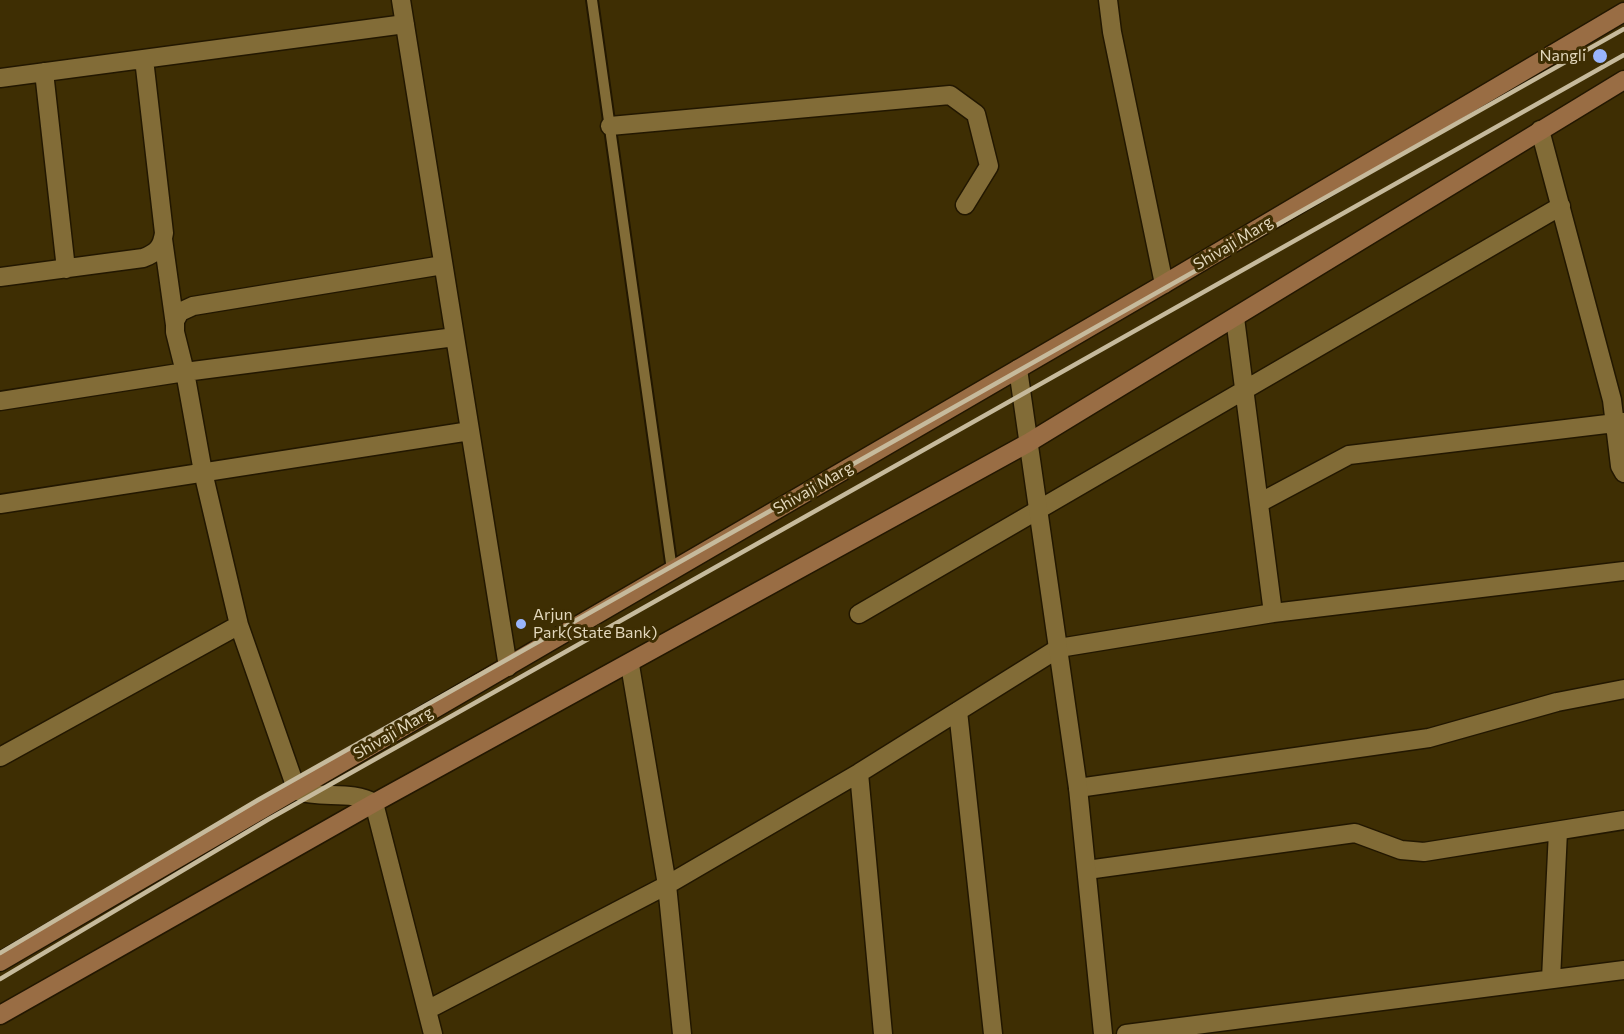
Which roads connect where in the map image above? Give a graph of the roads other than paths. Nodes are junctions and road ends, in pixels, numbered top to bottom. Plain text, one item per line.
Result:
1 (401, 0) edge
2 (592, 0) edge
3 (1108, 0) edge
4 (1624, 12) edge
5 (405, 24) junction
6 (144, 58) junction
7 (44, 72) junction
8 (0, 78) edge
9 (1624, 80) edge
10 (610, 126) junction
11 (1540, 130) junction
12 (965, 205) dead end
13 (1561, 206) junction
14 (163, 239) junction
15 (443, 265) junction
16 (66, 268) junction
17 (0, 277) edge
18 (1164, 284) junction
19 (1235, 318) junction
20 (175, 326) junction
21 (455, 337) junction
22 (1018, 369) junction
23 (185, 372) junction
24 (1245, 389) junction
25 (0, 401) edge
26 (1620, 422) edge
27 (470, 430) junction
28 (1028, 443) junction
29 (203, 472) junction
30 (1624, 473) edge
31 (1259, 503) junction
32 (0, 504) edge
33 (1036, 510) junction
34 (672, 570) junction
35 (1624, 571) edge
36 (1273, 613) junction
37 (859, 614) dead end
38 (239, 625) junction
39 (1059, 648) junction
40 (630, 665) junction
41 (508, 667) junction
42 (1624, 689) edge
43 (958, 711) junction
44 (0, 757) edge
45 (860, 773) junction
46 (1078, 788) junction
47 (297, 790) junction
48 (374, 803) junction
49 (1624, 820) edge
50 (1558, 831) junction
51 (1087, 870) junction
52 (667, 885) junction
53 (0, 962) edge
54 (1624, 970) edge
55 (1551, 979) junction
56 (429, 1009) junction
57 (0, 1016) edge
58 (433, 1034) edge
59 (682, 1034) edge
60 (883, 1034) edge
61 (993, 1034) edge
62 (1103, 1034) edge
63 (1126, 1034) edge

1 - 5 street
2 - 10 lane
3 - 18 street
4 - 18 main road, Shivaji Marg
5 - 6 street
5 - 15 street
6 - 7 street
6 - 14 street
7 - 8 street
7 - 16 street
9 - 11 main road
10 - 12 street
10 - 34 lane
11 - 13 street
11 - 19 main road
13 - 24 street
13 - 26 street
14 - 16 street
14 - 20 street
15 - 20 street
15 - 21 street
16 - 17 street
18 - 22 main road, Shivaji Marg
19 - 24 street
19 - 28 main road
20 - 23 street
21 - 23 street
21 - 27 street
22 - 28 street
22 - 34 main road, Shivaji Marg
23 - 25 street
23 - 29 street
24 - 31 street
24 - 33 street
26 - 30 street
26 - 31 street
27 - 29 street
27 - 41 street
28 - 33 street
28 - 40 main road
29 - 32 street
29 - 38 street
31 - 36 street
33 - 37 street
33 - 39 street
34 - 41 main road, Shivaji Marg
35 - 36 street
36 - 39 street
38 - 44 street
38 - 47 street
39 - 43 street
39 - 46 street
40 - 48 main road
40 - 52 street
41 - 47 main road, Shivaji Marg
42 - 46 street
43 - 45 street
43 - 61 street
45 - 52 street
45 - 60 street
46 - 51 street
47 - 48 street
47 - 53 main road, Shivaji Marg
48 - 56 street
48 - 57 main road
49 - 50 street
50 - 51 street
50 - 55 street
51 - 62 street
52 - 56 street
52 - 59 street
54 - 55 street
55 - 63 street
56 - 58 street

